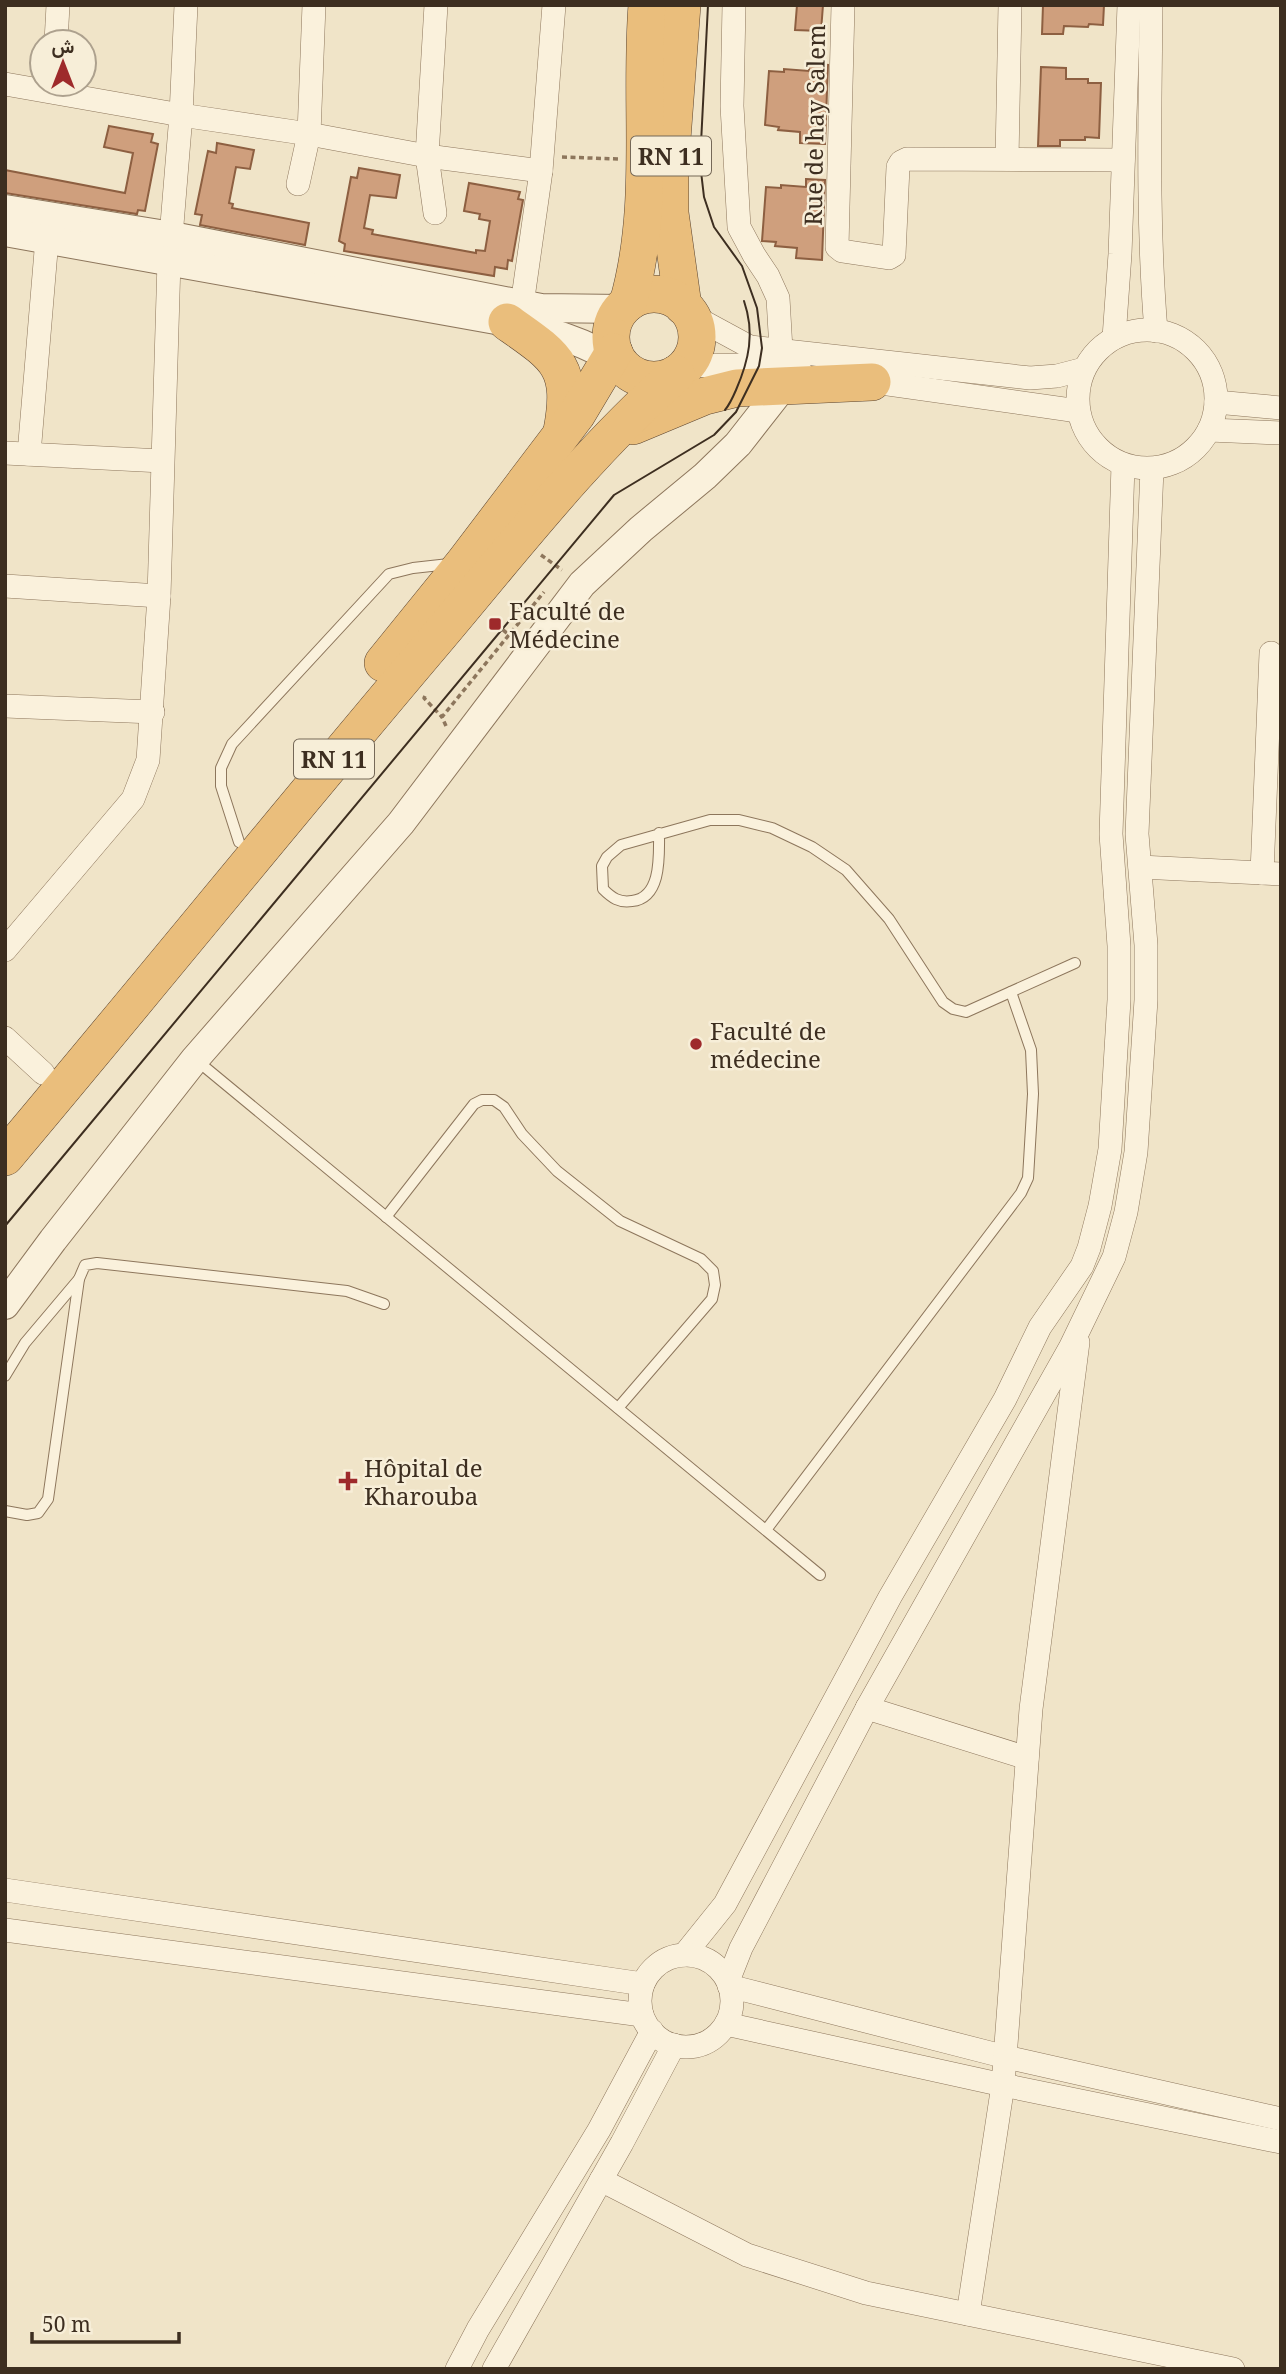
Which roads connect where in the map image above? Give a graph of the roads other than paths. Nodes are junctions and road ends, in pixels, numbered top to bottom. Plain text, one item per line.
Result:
1 (58, 5) edge
2 (186, 5) edge
3 (314, 5) edge
4 (436, 5) edge
5 (554, 5) edge
6 (647, 5) edge
7 (682, 5) edge
8 (734, 5) edge
9 (843, 5) edge
10 (1010, 5) edge
11 (1129, 5) edge
12 (1151, 5) edge
13 (57, 28) edge
14 (5, 84) edge
15 (28, 86) edge
16 (98, 97) edge
17 (181, 115) junction
18 (309, 134) junction
19 (427, 156) junction
20 (1007, 159) junction
21 (1123, 160) junction
22 (541, 171) junction
23 (298, 184) dead end
24 (5, 209) edge
25 (435, 214) dead end
26 (5, 232) edge
27 (47, 239) junction
28 (170, 249) junction
29 (625, 306) junction
30 (687, 310) junction
31 (515, 313) junction
32 (1156, 331) junction
33 (1114, 338) junction
34 (616, 359) junction
35 (783, 367) junction
36 (1084, 369) junction
37 (681, 370) junction
38 (872, 382) junction
39 (1216, 402) junction
40 (1281, 408) edge
41 (1078, 411) junction
42 (1209, 430) junction
43 (1281, 433) edge
44 (562, 434) junction
45 (610, 437) junction
46 (5, 453) edge
47 (29, 454) junction
48 (162, 461) junction
49 (1123, 464) junction
50 (1152, 469) junction
51 (464, 563) junction
52 (5, 586) edge
53 (159, 596) junction
54 (1271, 653) dead end
55 (5, 706) edge
56 (153, 712) junction
57 (659, 833) junction
58 (239, 842) junction
59 (1140, 867) junction
60 (1272, 873) edge
61 (5, 950) edge
62 (1076, 963) dead end
63 (1011, 992) junction
64 (5, 1038) edge
65 (195, 1059) junction
66 (43, 1073) junction
67 (5, 1117) edge
68 (5, 1157) edge
69 (386, 1217) junction
70 (79, 1279) junction
71 (1068, 1286) junction
72 (1094, 1302) junction
73 (384, 1304) dead end
74 (5, 1305) edge
75 (1080, 1329) junction
76 (5, 1376) edge
77 (618, 1408) junction
78 (5, 1511) edge
79 (766, 1530) junction
80 (820, 1575) dead end
81 (867, 1708) junction
82 (1027, 1758) junction
83 (5, 1890) edge
84 (209, 1922) junction
85 (5, 1930) edge
86 (684, 1955) junction
87 (203, 1958) junction
88 (729, 1983) junction
89 (643, 1984) junction
90 (647, 2023) junction
91 (726, 2024) junction
92 (674, 2045) junction
93 (1006, 2057) junction
94 (1003, 2085) junction
95 (1281, 2119) edge
96 (599, 2130) junction
97 (1281, 2142) edge
98 (622, 2143) junction
99 (601, 2180) junction
100 (968, 2314) junction
101 (457, 2369) edge
102 (494, 2369) edge
103 (1233, 2369) edge

1 - 13 street
2 - 17 street
3 - 18 street
4 - 19 street
5 - 22 street
6 - 29 highway, RN 11
7 - 30 highway, RN 11
8 - 35 street
9 - 20 street, Rue de hay Salem
10 - 20 street
11 - 21 street
12 - 32 street
14 - 15 street
16 - 17 street
17 - 18 street
17 - 28 street
18 - 19 street
18 - 23 street
19 - 22 street
19 - 25 street
20 - 21 street, Rue de hay Salem
21 - 33 street
22 - 31 street
24 - 28 street
26 - 27 street
27 - 28 street
27 - 47 street
28 - 31 street
28 - 48 street
29 - 30 highway
29 - 31 street
29 - 34 highway
30 - 35 street
30 - 37 highway
31 - 34 street
31 - 44 highway
32 - 33 street
32 - 39 street
33 - 36 street
34 - 37 highway
34 - 44 highway, RN 11
35 - 36 street
35 - 38 highway
35 - 45 highway
35 - 65 street
36 - 41 street
37 - 38 street
37 - 45 highway, RN 11
38 - 41 street
39 - 40 street
39 - 42 street
41 - 49 street
42 - 43 street
42 - 50 street
44 - 51 highway, RN 11
45 - 68 highway, RN 11
46 - 47 street
47 - 48 street
48 - 53 street
49 - 50 street
49 - 71 street
50 - 59 street
51 - 58 highway, RN 11
51 - 58 lane
52 - 53 street
53 - 56 street
54 - 60 street
55 - 56 street
56 - 61 street
57 - 57 lane
57 - 63 lane
58 - 66 highway, RN 11
59 - 60 street
59 - 72 street
62 - 63 lane
63 - 79 lane
64 - 66 street
65 - 69 lane
65 - 74 street
66 - 67 highway, RN 11
69 - 77 lane
69 - 77 lane
70 - 73 lane
70 - 76 lane
70 - 78 lane
71 - 72 street
71 - 86 street
72 - 75 street
75 - 81 street
75 - 82 street
77 - 79 lane
79 - 80 lane
81 - 82 street
81 - 88 street
82 - 93 street
83 - 84 street
84 - 87 street
84 - 89 street
85 - 87 street
86 - 88 street
86 - 89 street
87 - 90 street
88 - 91 street
88 - 93 street
89 - 90 street
90 - 92 street
90 - 96 street
91 - 92 street
91 - 94 street
92 - 98 street
93 - 94 street
93 - 95 street
94 - 97 street
94 - 100 street
96 - 98 street
96 - 101 street
98 - 99 street
99 - 100 street
99 - 102 street
100 - 103 street

